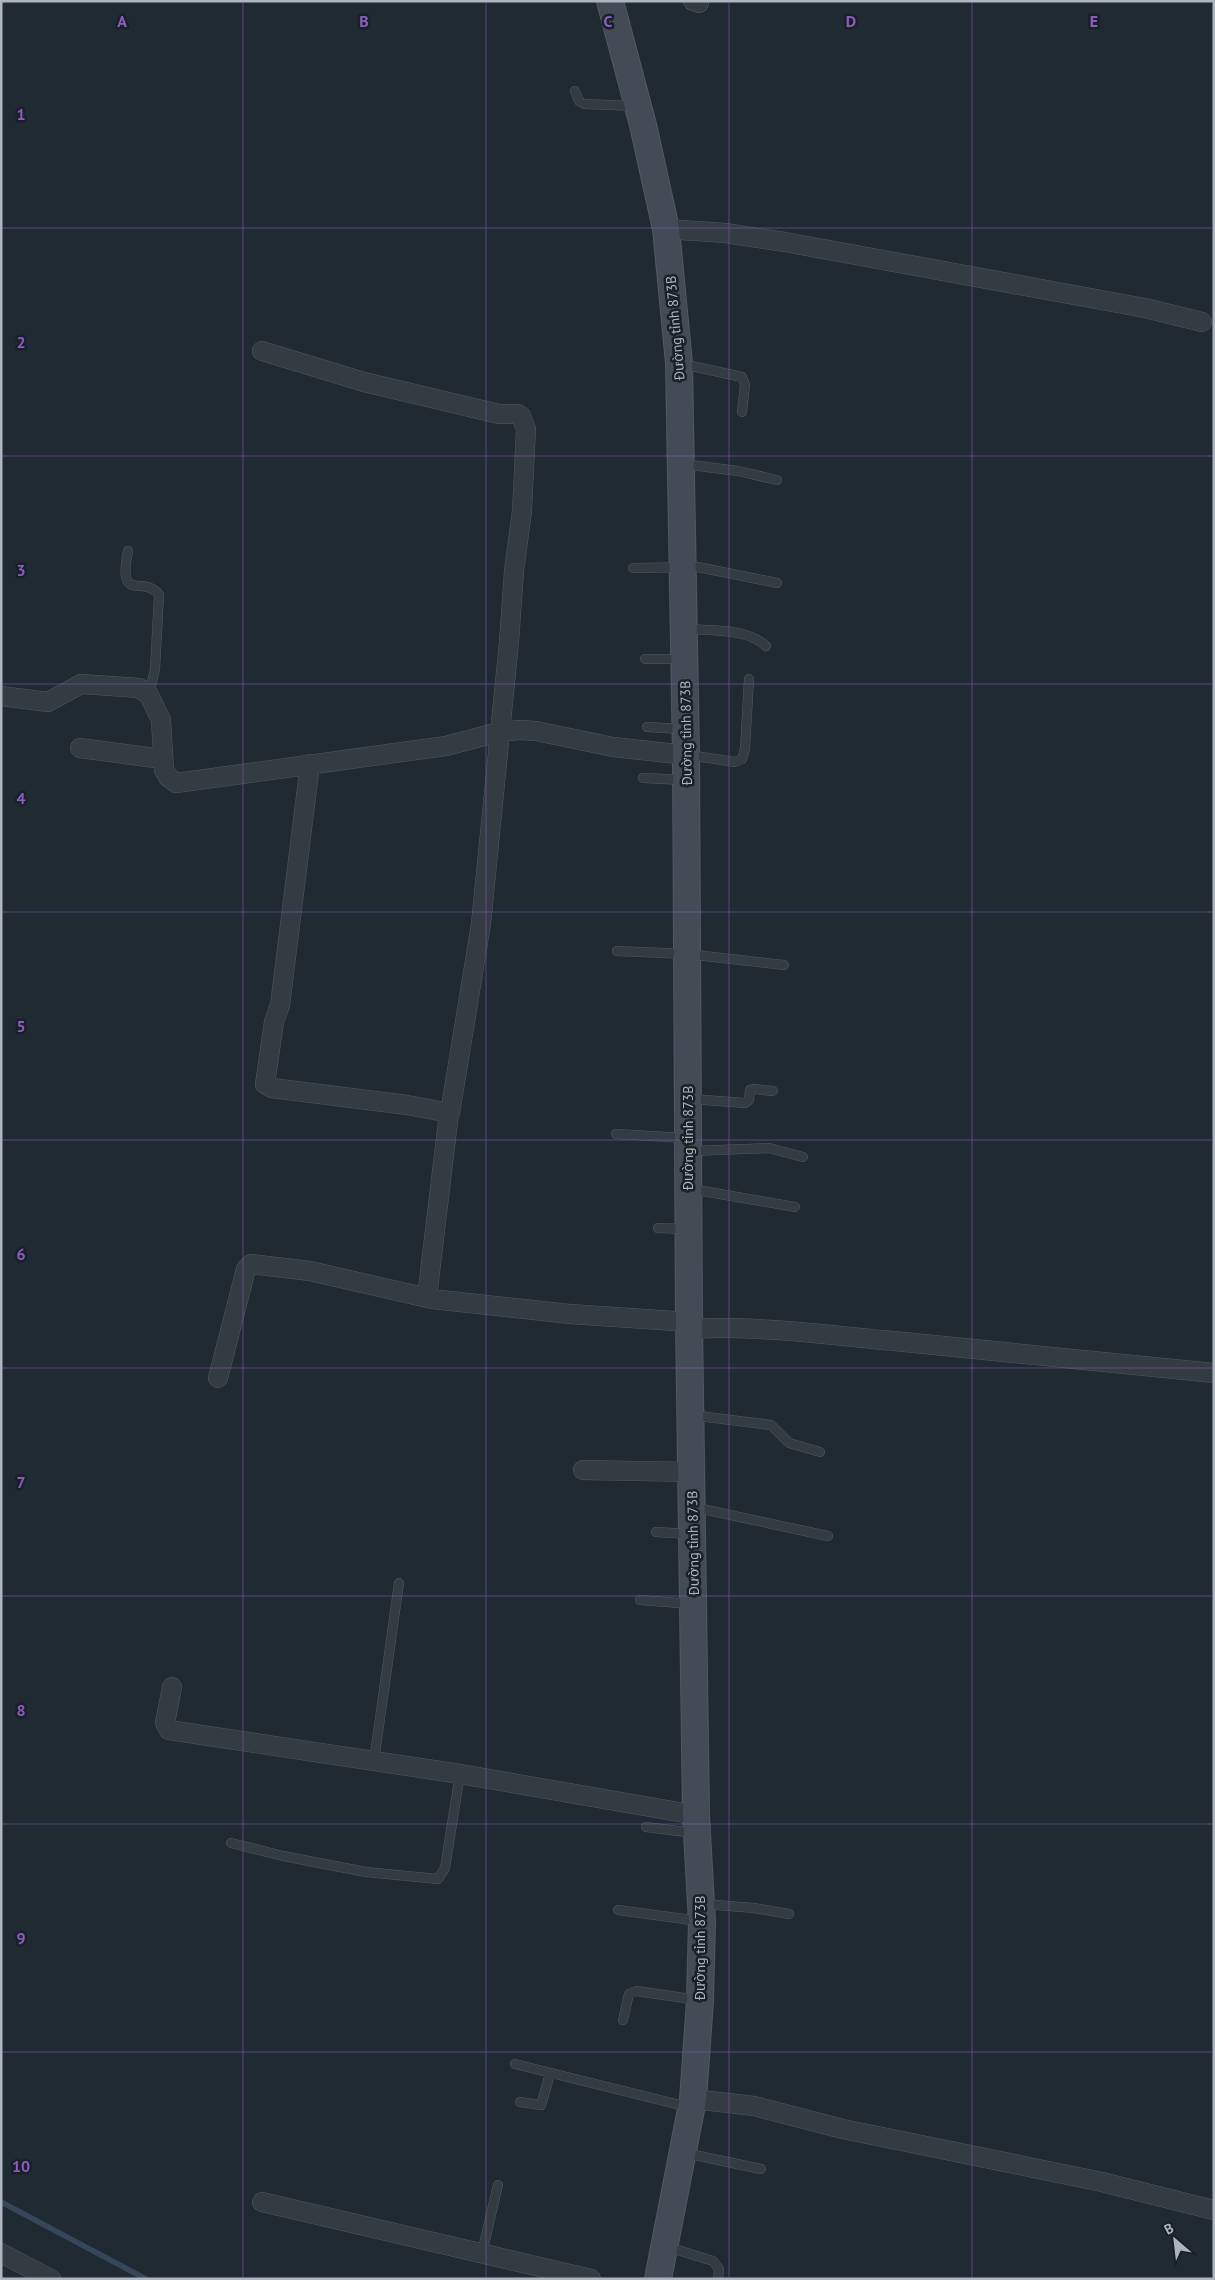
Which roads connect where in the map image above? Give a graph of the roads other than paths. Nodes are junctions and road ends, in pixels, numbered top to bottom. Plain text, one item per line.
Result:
1 (610, 1) edge
2 (575, 91) dead end
3 (638, 106) junction
4 (666, 229) junction
5 (1202, 322) dead end
6 (262, 351) dead end
7 (680, 363) junction
8 (742, 412) dead end
9 (681, 464) junction
10 (778, 480) dead end
11 (128, 551) dead end
12 (683, 566) junction
13 (633, 568) dead end
14 (777, 583) dead end
15 (684, 629) junction
16 (766, 646) dead end
17 (645, 658) dead end
18 (685, 659) junction
19 (749, 679) dead end
20 (149, 694) junction
21 (1, 696) edge
22 (646, 728) dead end
23 (686, 729) junction
24 (499, 732) junction
25 (80, 748) dead end
26 (162, 759) junction
27 (310, 764) junction
28 (686, 768) junction
29 (643, 778) dead end
30 (617, 951) dead end
31 (687, 954) junction
32 (784, 965) dead end
33 (773, 1091) dead end
34 (688, 1099) junction
35 (449, 1113) junction
36 (616, 1134) dead end
37 (688, 1145) junction
38 (803, 1157) dead end
39 (688, 1189) junction
40 (795, 1207) dead end
41 (658, 1228) dead end
42 (688, 1229) junction
43 (427, 1297) junction
44 (690, 1325) junction
45 (1214, 1373) edge
46 (218, 1378) dead end
47 (691, 1415) junction
48 (820, 1452) dead end
49 (583, 1470) dead end
50 (692, 1472) junction
51 (693, 1507) junction
52 (656, 1532) dead end
53 (693, 1534) junction
54 (828, 1536) dead end
55 (399, 1583) dead end
56 (640, 1600) dead end
57 (694, 1604) junction
58 (172, 1688) dead end
59 (374, 1761) junction
60 (460, 1774) junction
61 (696, 1824) junction
62 (646, 1827) dead end
63 (230, 1843) dead end
64 (618, 1910) dead end
65 (701, 1912) junction
66 (789, 1914) dead end
67 (700, 2001) junction
68 (623, 2020) dead end
69 (515, 2064) dead end
70 (550, 2074) junction
71 (520, 2102) dead end
72 (692, 2103) junction
73 (683, 2152) junction
74 (760, 2168) dead end
75 (498, 2185) dead end
76 (262, 2202) dead end
77 (1214, 2210) edge
78 (665, 2246) junction
79 (1, 2253) edge
80 (482, 2253) junction
81 (52, 2279) edge
82 (591, 2279) edge
83 (658, 2279) edge
84 (718, 2279) edge

1 - 3 main road, Đường tỉnh 873B
2 - 3 lane
3 - 4 main road, Đường tỉnh 873B
4 - 5 street
4 - 7 main road, Đường tỉnh 873B
6 - 24 street
7 - 8 lane
7 - 9 main road, Đường tỉnh 873B
9 - 10 lane
9 - 12 main road, Đường tỉnh 873B
11 - 20 lane
12 - 13 lane
12 - 14 lane
12 - 15 main road, Đường tỉnh 873B
15 - 16 lane
15 - 18 main road, Đường tỉnh 873B
17 - 18 lane
18 - 23 main road, Đường tỉnh 873B
19 - 28 lane
20 - 21 street
20 - 26 street
22 - 23 lane
23 - 28 main road, Đường tỉnh 873B
24 - 27 street
24 - 28 street
24 - 35 street
25 - 26 street
26 - 27 street
27 - 35 street
28 - 29 lane
28 - 31 main road, Đường tỉnh 873B
30 - 31 lane
31 - 32 lane
31 - 34 main road, Đường tỉnh 873B
33 - 34 lane
34 - 37 main road, Đường tỉnh 873B
35 - 43 street
36 - 37 lane
37 - 38 lane
37 - 39 main road, Đường tỉnh 873B
39 - 40 lane
39 - 42 main road, Đường tỉnh 873B
41 - 42 lane
42 - 44 main road, Đường tỉnh 873B
43 - 44 street
43 - 46 street
44 - 45 street
44 - 47 main road, Đường tỉnh 873B
47 - 48 lane
47 - 50 main road, Đường tỉnh 873B
49 - 50 street
50 - 51 main road, Đường tỉnh 873B
51 - 53 main road, Đường tỉnh 873B
51 - 54 lane
52 - 53 lane
53 - 57 main road, Đường tỉnh 873B
55 - 59 lane
56 - 57 lane
57 - 61 main road, Đường tỉnh 873B
58 - 59 street
59 - 60 street
60 - 61 street
60 - 63 lane
61 - 62 lane
61 - 65 main road, Đường tỉnh 873B
64 - 65 lane
65 - 66 lane
65 - 67 main road, Đường tỉnh 873B
67 - 68 lane
67 - 72 main road, Đường tỉnh 873B
69 - 70 lane
70 - 71 lane
70 - 72 lane
72 - 73 main road, Đường tỉnh 873B
72 - 77 street
73 - 74 lane
73 - 78 main road, Đường tỉnh 873B
75 - 80 lane
76 - 80 street
78 - 83 main road, Đường tỉnh 873B
78 - 84 lane
79 - 81 street
80 - 82 street

